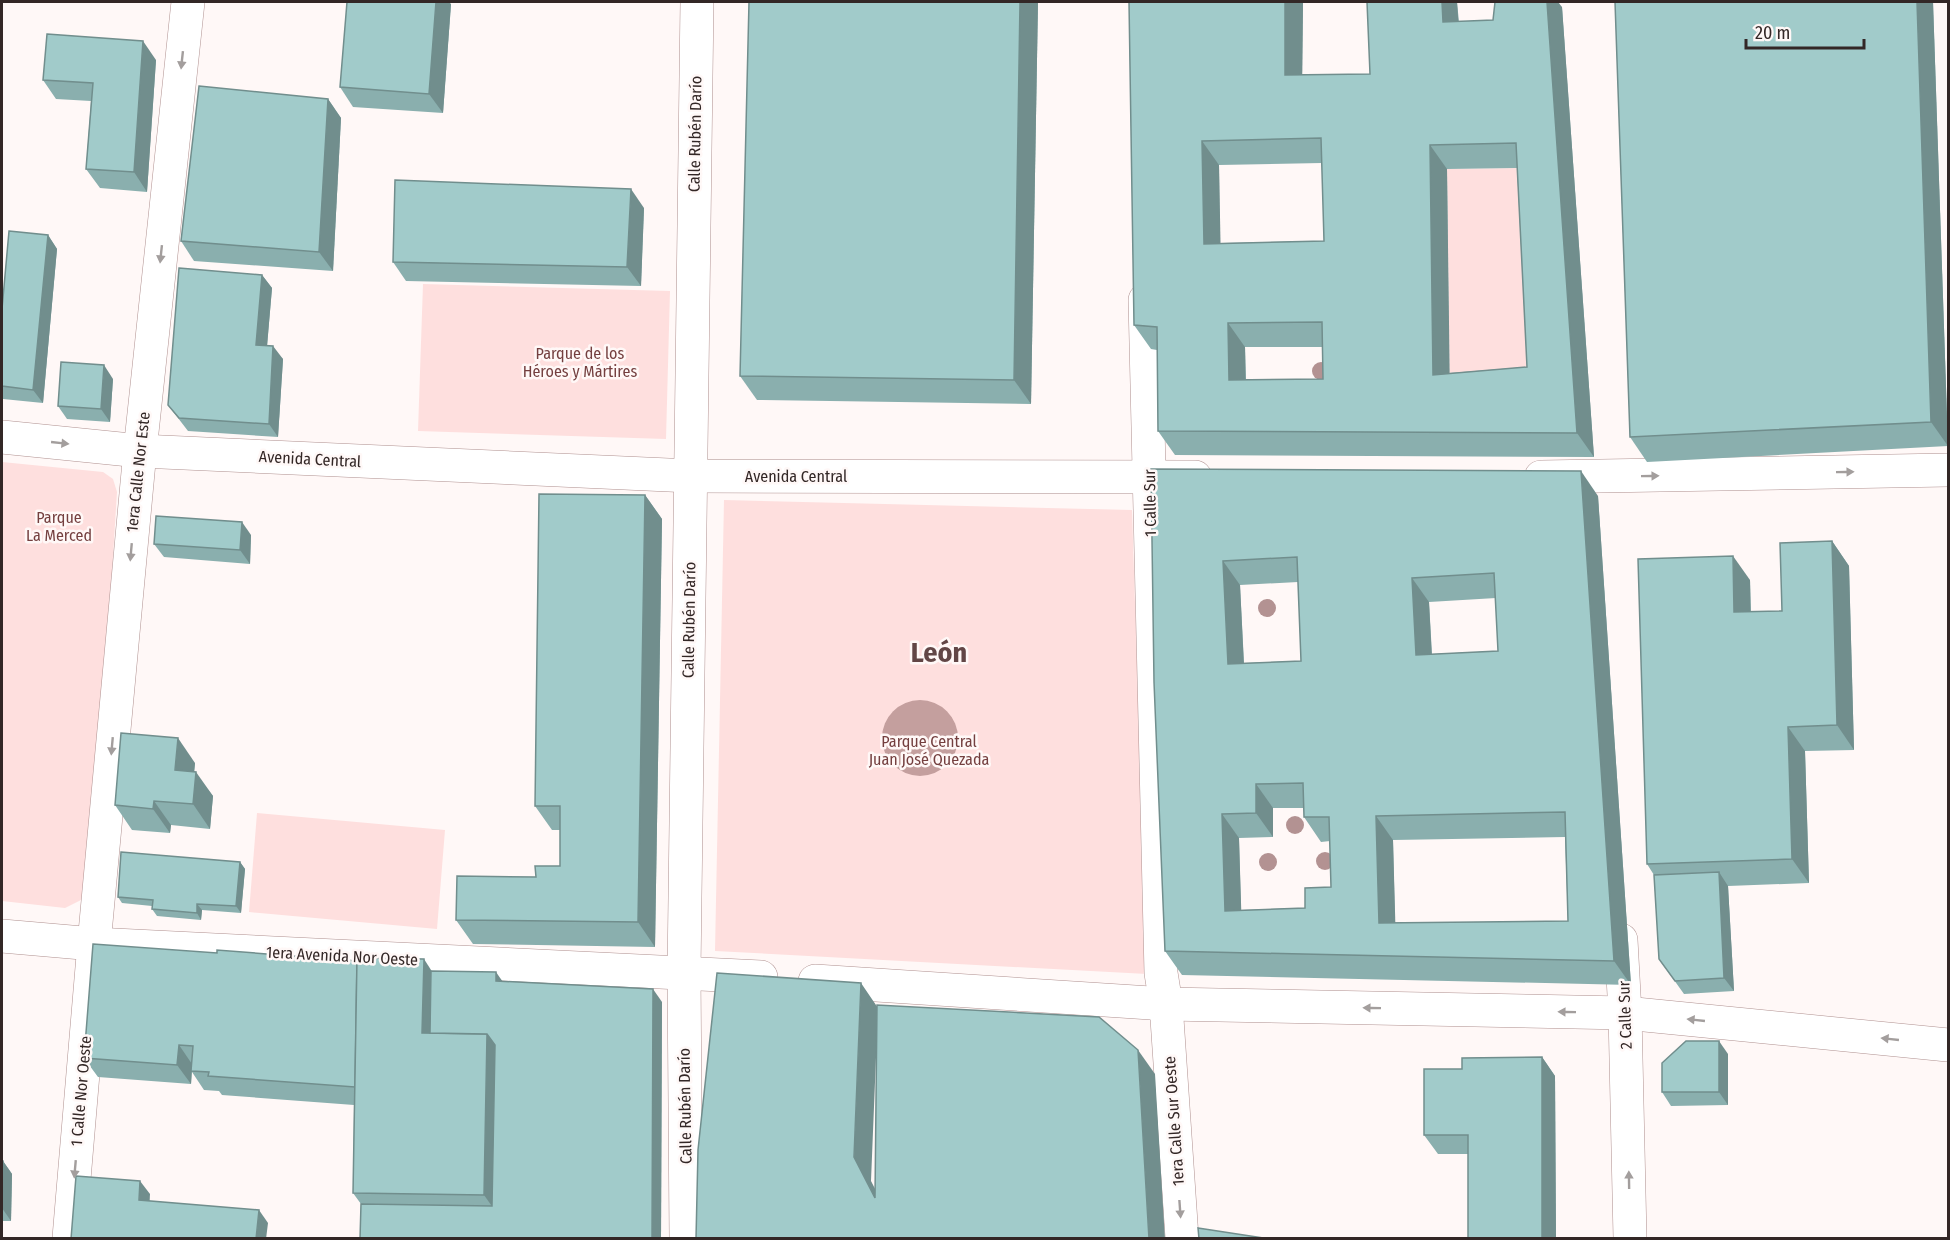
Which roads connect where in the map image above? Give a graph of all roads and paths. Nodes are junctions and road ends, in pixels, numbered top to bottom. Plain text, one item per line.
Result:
1 (188, 2) edge
2 (697, 2) edge
3 (1145, 275) edge
4 (2, 436) edge
5 (1589, 441) dead end
6 (140, 451) junction
7 (1948, 470) edge
8 (691, 476) junction
9 (1150, 477) junction
10 (1222, 477) edge
11 (1508, 477) edge
12 (1593, 489) junction
13 (1619, 906) dead end
14 (2, 936) edge
15 (94, 944) junction
16 (684, 972) junction
17 (1166, 1004) junction
18 (1626, 1014) junction
19 (1948, 1045) edge
20 (69, 1239) edge
21 (686, 1239) edge
22 (1182, 1239) edge
23 (1630, 1239) edge

1 -> 6 street, 1era Calle Nor Este
2 - 8 street, Calle Rubén Darío
3 - 9 street, 1 Calle Sur
4 -> 6 street, Avenida Central
5 - 12 street
6 - 8 street, Avenida Central
6 -> 15 street, 1era Calle Nor Este
12 -> 7 street
8 - 9 street, Avenida Central
8 - 16 street, Calle Rubén Darío
9 - 10 street, Avenida Central
9 - 17 street, 1 Calle Sur
11 - 12 street
13 - 18 street, 2 Calle Sur
14 - 15 street, 1era Avenida Nor Oeste
15 - 16 street, 1era Avenida Nor Oeste
15 -> 20 street, 1 Calle Nor Oeste
16 - 17 street, 1era Avenida Nor Oeste
16 - 21 street, Calle Rubén Darío
18 -> 17 street, 1era Avenida Nor Oeste
17 -> 22 street, 1era Calle Sur Oeste
19 -> 18 street, 1era Avenida Nor Oeste
23 -> 18 street, 2 Calle Sur

